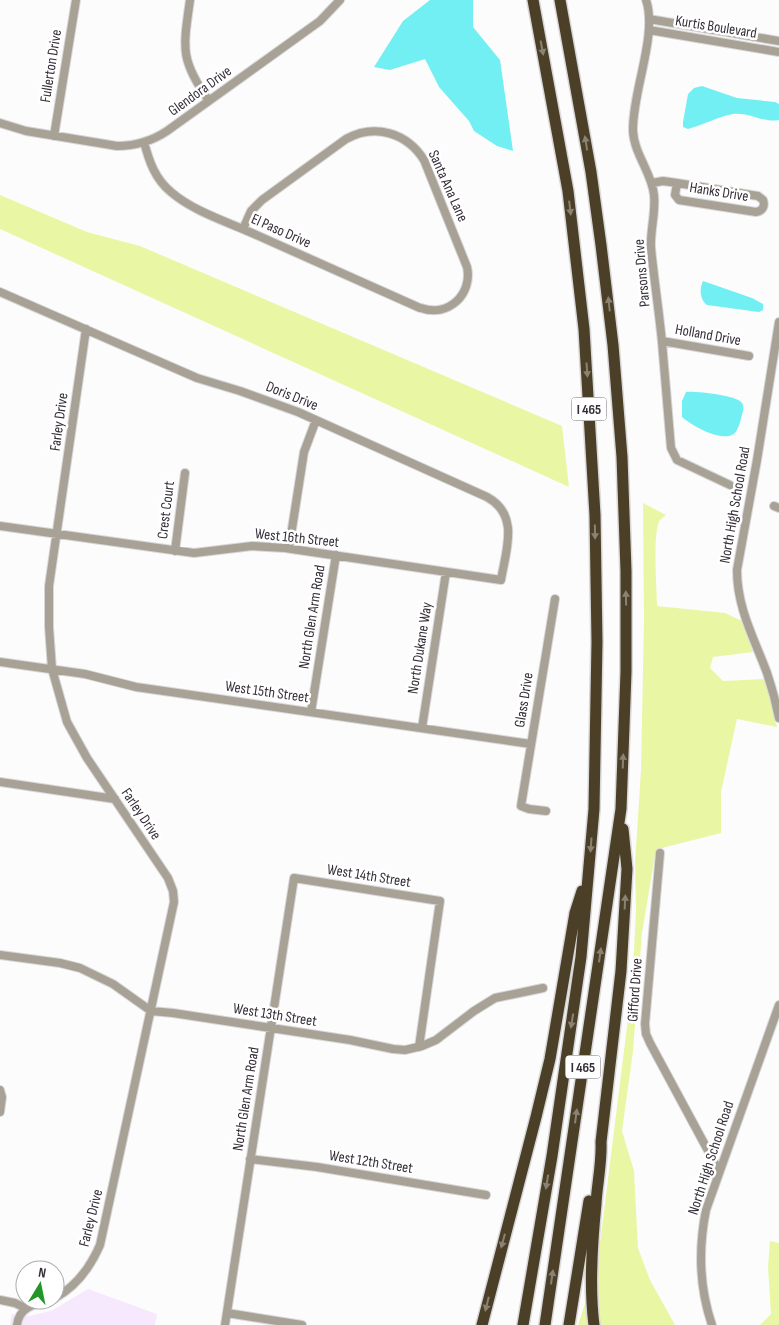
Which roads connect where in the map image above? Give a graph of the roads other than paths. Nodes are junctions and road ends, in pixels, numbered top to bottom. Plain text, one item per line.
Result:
1 (76, 0) edge
2 (190, 0) edge
3 (340, 0) edge
4 (533, 0) edge
5 (560, 0) edge
6 (646, 0) edge
7 (649, 19) junction
8 (703, 28) junction
9 (649, 30) junction
10 (760, 37) junction
11 (701, 39) junction
12 (779, 40) edge
13 (758, 48) junction
14 (779, 52) edge
15 (209, 101) junction
16 (0, 123) edge
17 (54, 136) junction
18 (144, 142) junction
19 (652, 183) junction
20 (677, 183) junction
21 (242, 229) junction
22 (0, 292) edge
23 (436, 311) joint
24 (779, 322) edge
25 (86, 329) junction
26 (662, 341) junction
27 (749, 356) dead end
28 (316, 420) junction
29 (185, 473) dead end
30 (730, 485) dead end
31 (0, 526) edge
32 (56, 534) junction
33 (289, 548) junction
34 (175, 551) junction
35 (336, 555) junction
36 (446, 572) junction
37 (501, 580) joint
38 (555, 599) dead end
39 (0, 662) edge
40 (52, 669) junction
41 (312, 712) junction
42 (779, 718) edge
43 (422, 728) junction
44 (531, 744) junction
45 (0, 782) edge
46 (115, 799) junction
47 (621, 810) junction
48 (546, 811) dead end
49 (660, 854) dead end
50 (589, 868) junction
51 (294, 878) joint
52 (0, 955) edge
53 (543, 988) dead end
54 (779, 1005) edge
55 (151, 1011) junction
56 (271, 1028) junction
57 (419, 1047) junction
58 (0, 1090) edge
59 (0, 1112) edge
60 (601, 1142) junction
61 (250, 1159) junction
62 (719, 1172) junction
63 (486, 1195) dead end
64 (65, 1291) edge
65 (0, 1300) edge
66 (15, 1303) edge
67 (24, 1310) edge
68 (227, 1314) junction
69 (17, 1325) edge
70 (225, 1325) edge
71 (302, 1325) edge
72 (482, 1325) edge
73 (524, 1325) edge
74 (545, 1325) edge
75 (569, 1325) edge
76 (594, 1325) edge
77 (712, 1325) edge

1 - 17 street, Fullerton Drive
2 - 15 street
3 - 15 street, Glendora Drive
4 -> 50 highway, I 465
47 -> 5 highway, I 465
6 - 7 street, Parsons Drive
7 - 8 street
7 - 9 street, Parsons Drive
8 - 10 street
8 - 11 street
9 - 11 street, Kurtis Boulevard
9 - 19 street, Parsons Drive
10 - 12 street
10 - 13 street
11 - 13 street, Kurtis Boulevard
13 - 14 street, Kurtis Boulevard
15 - 18 street, Glendora Drive
16 - 17 street, Glendora Drive
17 - 18 street, Glendora Drive
18 - 21 street, El Paso Drive
19 - 20 street, Hanks Drive
19 - 26 street, Parsons Drive
20 - 20 street, Hanks Drive
21 - 23 street, El Paso Drive
21 - 23 street, Santa Ana Lane
22 - 25 street, Doris Drive
24 - 42 street, North High School Road
25 - 28 street, Doris Drive
25 - 32 street, Farley Drive
26 - 27 street, Holland Drive
26 - 30 street, Parsons Drive
28 - 33 street
28 - 37 street, Doris Drive
29 - 34 street, Crest Court
31 - 32 street, West 16th Street
32 - 34 street, West 16th Street
32 - 40 street, Farley Drive
33 - 34 street, West 16th Street
33 - 35 street, West 16th Street
35 - 36 street, West 16th Street
35 - 41 street, North Glen Arm Road
36 - 37 street, West 16th Street
36 - 43 street, North Dukane Way
38 - 44 street, Glass Drive
39 - 40 street, West 15th Street
40 - 41 street, West 15th Street
40 - 46 street, Farley Drive
41 - 43 street, West 15th Street
43 - 44 street, West 15th Street
44 - 48 street, Glass Drive
45 - 46 street
46 - 55 street, Farley Drive
60 -> 47 highway
74 -> 47 highway, I 465
49 - 62 street, Gifford Drive
50 -> 72 highway
50 -> 73 highway, I 465
51 - 56 street, North Glen Arm Road
51 - 57 street, West 14th Street
52 - 55 street, West 13th Street
53 - 57 street, West 13th Street
54 - 62 street, North High School Road
55 - 56 street, West 13th Street
55 - 64 street, Farley Drive
56 - 57 street, West 13th Street
56 - 61 street, North Glen Arm Road
58 - 59 street
60 - 75 highway
60 - 76 highway
61 - 63 street, West 12th Street
61 - 68 street, North Glen Arm Road
62 - 77 street, North High School Road
65 - 66 street
67 - 69 street
68 - 70 street, North Glen Arm Road
68 - 71 street

